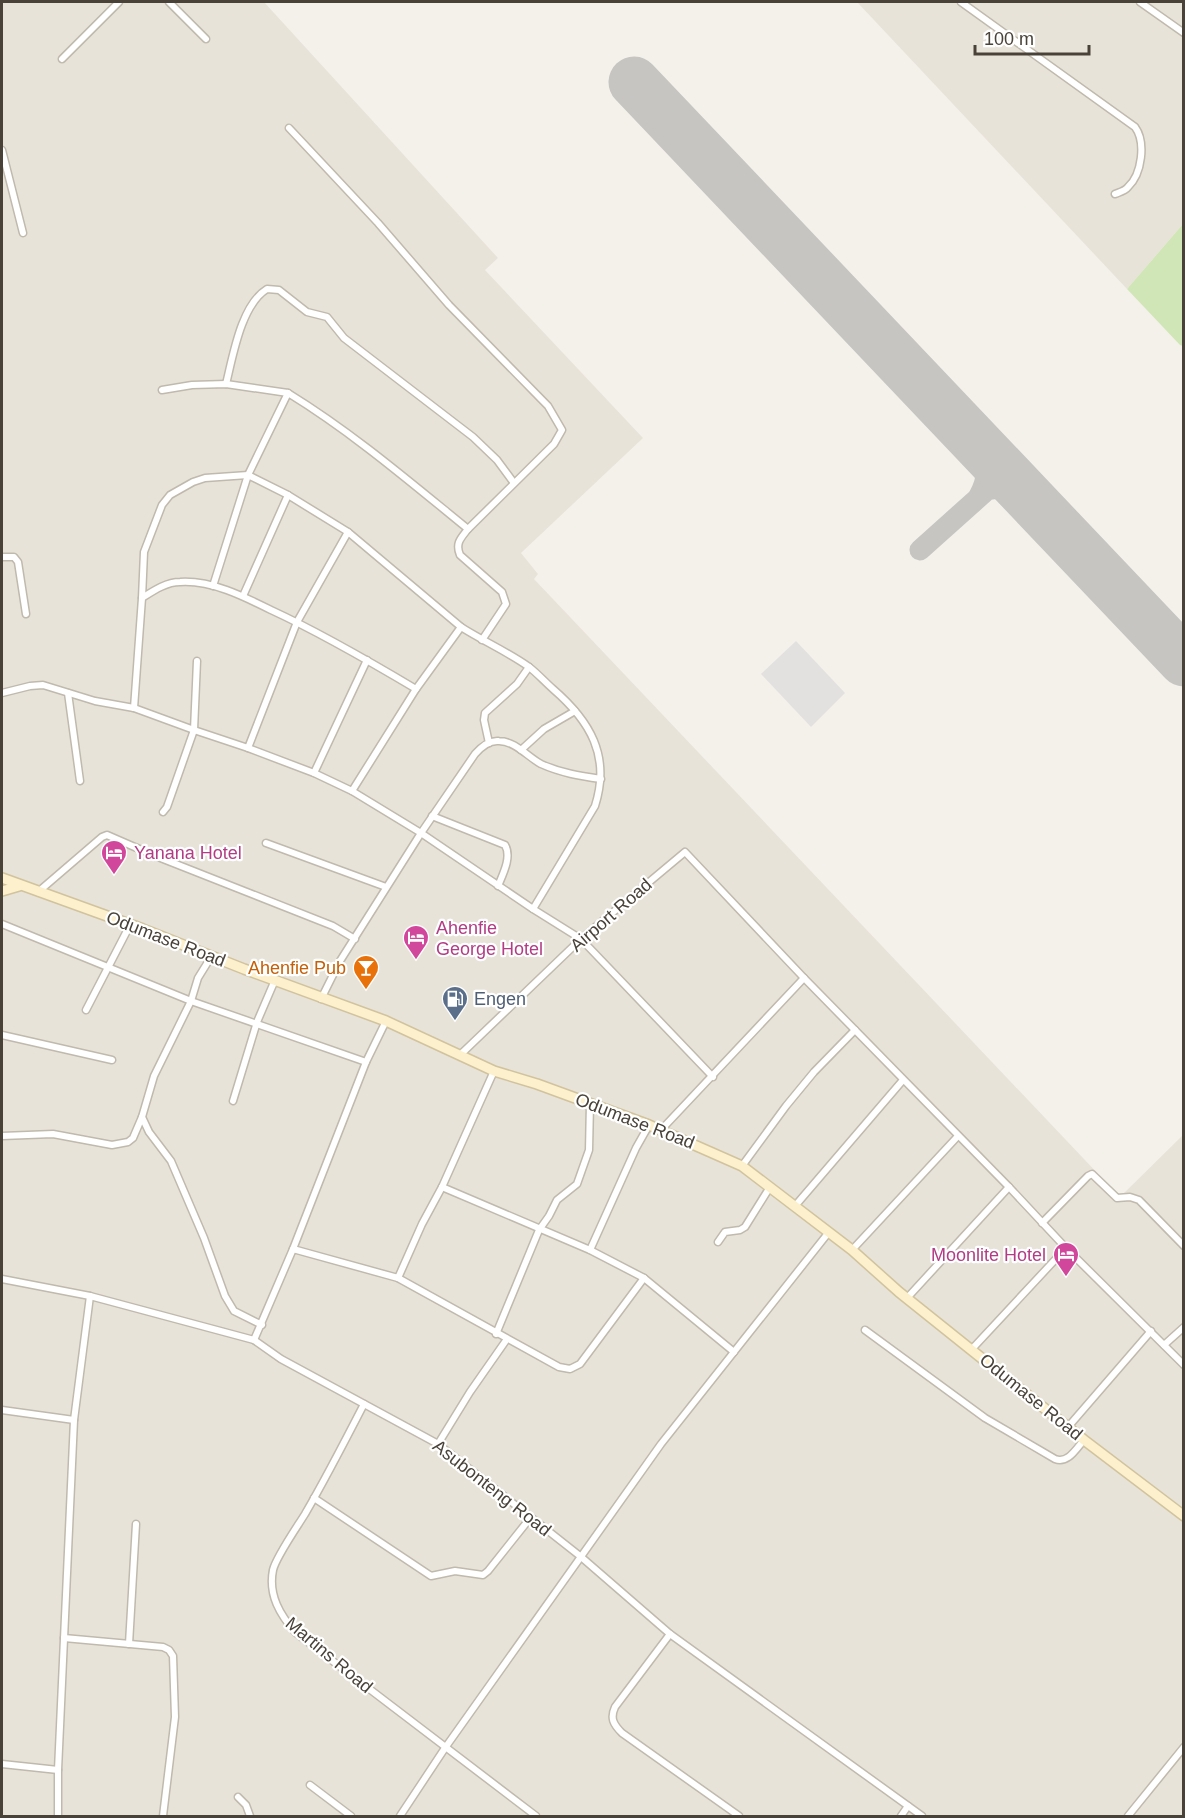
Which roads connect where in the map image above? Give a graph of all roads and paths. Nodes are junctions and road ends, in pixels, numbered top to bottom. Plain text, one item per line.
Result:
1 (119, 2) edge
2 (169, 2) edge
3 (961, 2) edge
4 (1140, 2) edge
5 (1184, 33) edge
6 (206, 39) dead end
7 (62, 59) dead end
8 (289, 128) dead end
9 (2, 150) edge
10 (1115, 194) dead end
11 (23, 233) dead end
12 (226, 384) junction
13 (162, 390) dead end
14 (288, 393) junction
15 (248, 475) junction
16 (514, 483) junction
17 (288, 495) junction
18 (468, 529) junction
19 (348, 532) junction
20 (2, 557) edge
21 (213, 586) junction
22 (243, 596) junction
23 (142, 598) junction
24 (26, 614) dead end
25 (297, 621) junction
26 (461, 627) junction
27 (482, 640) junction
28 (367, 660) junction
29 (197, 661) dead end
30 (529, 667) junction
31 (416, 689) junction
32 (2, 693) edge
33 (68, 693) junction
34 (134, 708) junction
35 (575, 711) junction
36 (194, 730) junction
37 (489, 743) junction
38 (248, 748) junction
39 (521, 750) junction
40 (314, 773) junction
41 (601, 779) junction
42 (80, 781) dead end
43 (352, 790) junction
44 (163, 812) dead end
45 (432, 816) junction
46 (421, 833) junction
47 (266, 843) dead end
48 (2, 871) edge
49 (2, 878) edge
50 (19, 886) junction
51 (498, 886) junction
52 (386, 887) junction
53 (2, 891) edge
54 (37, 892) junction
55 (533, 909) junction
56 (2, 924) edge
57 (130, 925) junction
58 (355, 939) junction
59 (581, 939) junction
60 (211, 957) junction
61 (109, 968) junction
62 (804, 978) junction
63 (275, 980) junction
64 (321, 999) junction
65 (191, 1001) junction
66 (86, 1010) dead end
67 (257, 1022) junction
68 (386, 1022) junction
69 (855, 1030) junction
70 (2, 1035) edge
71 (460, 1054) junction
72 (112, 1060) dead end
73 (366, 1062) junction
74 (494, 1071) junction
75 (713, 1077) junction
76 (903, 1080) junction
77 (233, 1101) dead end
78 (590, 1103) junction
79 (142, 1117) junction
80 (649, 1125) junction
81 (661, 1130) junction
82 (2, 1136) edge
83 (958, 1136) junction
84 (742, 1166) junction
85 (442, 1187) junction
86 (770, 1187) junction
87 (1010, 1187) junction
88 (795, 1206) junction
89 (1042, 1223) junction
90 (539, 1230) junction
91 (829, 1232) junction
92 (1184, 1234) edge
93 (1177, 1240) junction
94 (718, 1242) dead end
95 (1184, 1246) edge
96 (1066, 1248) junction
97 (293, 1249) junction
98 (590, 1250) junction
99 (852, 1250) junction
100 (398, 1278) junction
101 (644, 1278) junction
102 (2, 1279) edge
103 (90, 1296) junction
104 (908, 1297) junction
105 (262, 1324) junction
106 (1184, 1327) edge
107 (866, 1330) dead end
108 (1151, 1331) junction
109 (496, 1334) junction
110 (507, 1339) junction
111 (254, 1340) junction
112 (1164, 1345) junction
113 (972, 1349) junction
114 (735, 1352) junction
115 (1184, 1365) edge
116 (364, 1404) junction
117 (2, 1410) edge
118 (74, 1420) junction
119 (1068, 1427) junction
120 (1084, 1440) junction
121 (438, 1444) junction
122 (314, 1498) junction
123 (1184, 1516) edge
124 (531, 1517) junction
125 (136, 1524) dead end
126 (580, 1556) junction
127 (670, 1634) junction
128 (64, 1638) junction
129 (129, 1644) junction
130 (1184, 1747) edge
131 (446, 1748) junction
132 (2, 1764) edge
133 (58, 1770) junction
134 (310, 1785) dead end
135 (238, 1797) dead end
136 (908, 1806) junction
137 (58, 1816) edge
138 (163, 1816) edge
139 (250, 1816) edge
140 (351, 1816) edge
141 (400, 1816) edge
142 (536, 1816) edge
143 (739, 1816) edge
144 (901, 1816) edge
145 (922, 1816) edge
146 (1128, 1816) edge

1 - 7 street
2 - 6 street
3 - 10 street
4 - 5 street
8 - 16 street
9 - 11 street
12 - 13 street
12 - 14 street
12 - 16 street
14 - 15 street
14 - 18 street
15 - 17 street
15 - 21 street
15 - 23 street
16 - 18 street
17 - 19 street
17 - 22 street
18 - 27 street
19 - 25 street
19 - 26 street
20 - 24 street
21 - 22 street
21 - 23 street
22 - 25 street
23 - 34 street
25 - 28 street
25 - 38 street
26 - 27 street
26 - 31 street
27 - 30 street
28 - 31 street
28 - 40 street
29 - 36 street
30 - 35 street
30 - 37 street
31 - 43 street
32 - 33 street
33 - 34 street
33 - 42 street
34 - 36 street
35 - 39 street
35 - 41 street
36 - 38 street
36 - 44 street
37 - 39 street
37 - 45 street
38 - 40 street
39 - 41 street
40 - 43 street
41 - 55 street
43 - 46 street
45 - 46 street
45 - 51 street
46 - 51 street
46 - 52 street
47 - 52 street
48 - 50 main road
49 - 50 main road, Odumase Road
50 - 53 main road
50 - 54 main road, Odumase Road
51 - 55 street
52 - 58 street
54 - 57 main road, Odumase Road
54 - 58 street
55 - 59 street
56 - 61 street
57 - 60 main road, Odumase Road
57 - 61 street
58 - 64 street
59 - 62 street, Airport Road
59 - 71 street, Airport Road
59 - 75 street
60 - 63 main road, Odumase Road
60 - 65 street
61 - 65 street
61 - 66 street
62 - 69 street
62 - 75 street
63 - 64 main road, Odumase Road
63 - 67 street
64 - 68 main road, Odumase Road
65 - 67 street
65 - 79 street
67 - 73 street
67 - 77 street
68 - 71 main road, Odumase Road
68 - 73 street
69 - 76 street
69 - 84 street
70 - 72 street
71 - 74 main road, Odumase Road
73 - 97 street
74 - 78 main road, Odumase Road
74 - 85 street
75 - 81 street
76 - 83 street
76 - 88 street
78 - 80 main road, Odumase Road
78 - 90 street
79 - 82 street
79 - 105 street
80 - 81 main road, Odumase Road
80 - 98 street
81 - 84 main road, Odumase Road
83 - 87 street
83 - 99 street
84 - 86 main road, Odumase Road
85 - 90 street
85 - 100 street
86 - 88 main road, Odumase Road
86 - 94 street
87 - 89 street
87 - 104 street
88 - 91 main road, Odumase Road
89 - 93 street
89 - 96 street
90 - 98 street
90 - 109 street
91 - 99 main road, Odumase Road
91 - 114 street
92 - 93 street
93 - 95 street
96 - 108 street
96 - 113 street
97 - 100 street
97 - 105 street
98 - 101 street
99 - 104 main road, Odumase Road
100 - 109 street
101 - 110 street
101 - 114 street
102 - 103 street, Asubonteng Road
103 - 111 street, Asubonteng Road
103 - 118 street
104 - 113 main road, Odumase Road
105 - 111 street
106 - 112 street
107 - 120 street
108 - 112 street
108 - 119 street
109 - 110 street
110 - 121 street
111 - 116 street, Asubonteng Road
112 - 115 street
113 - 119 main road, Odumase Road
114 - 126 street
116 - 121 street, Asubonteng Road
116 - 122 street, Martins Road
117 - 118 street
118 - 128 street
119 - 120 main road, Odumase Road
120 - 123 main road, Odumase Road
121 - 124 street, Asubonteng Road
122 - 124 street
122 - 131 street, Martins Road
124 - 126 street, Asubonteng Road
125 - 129 street
126 - 127 street, Asubonteng Road
126 - 131 street
127 - 136 street, Asubonteng Road
127 - 143 street
128 - 129 street
128 - 133 street
129 - 138 street
130 - 146 street
131 - 141 street
131 - 142 street, Martins Road
132 - 133 street
133 - 137 street
134 - 140 street
135 - 139 street
136 - 144 street
136 - 145 street, Asubonteng Road

